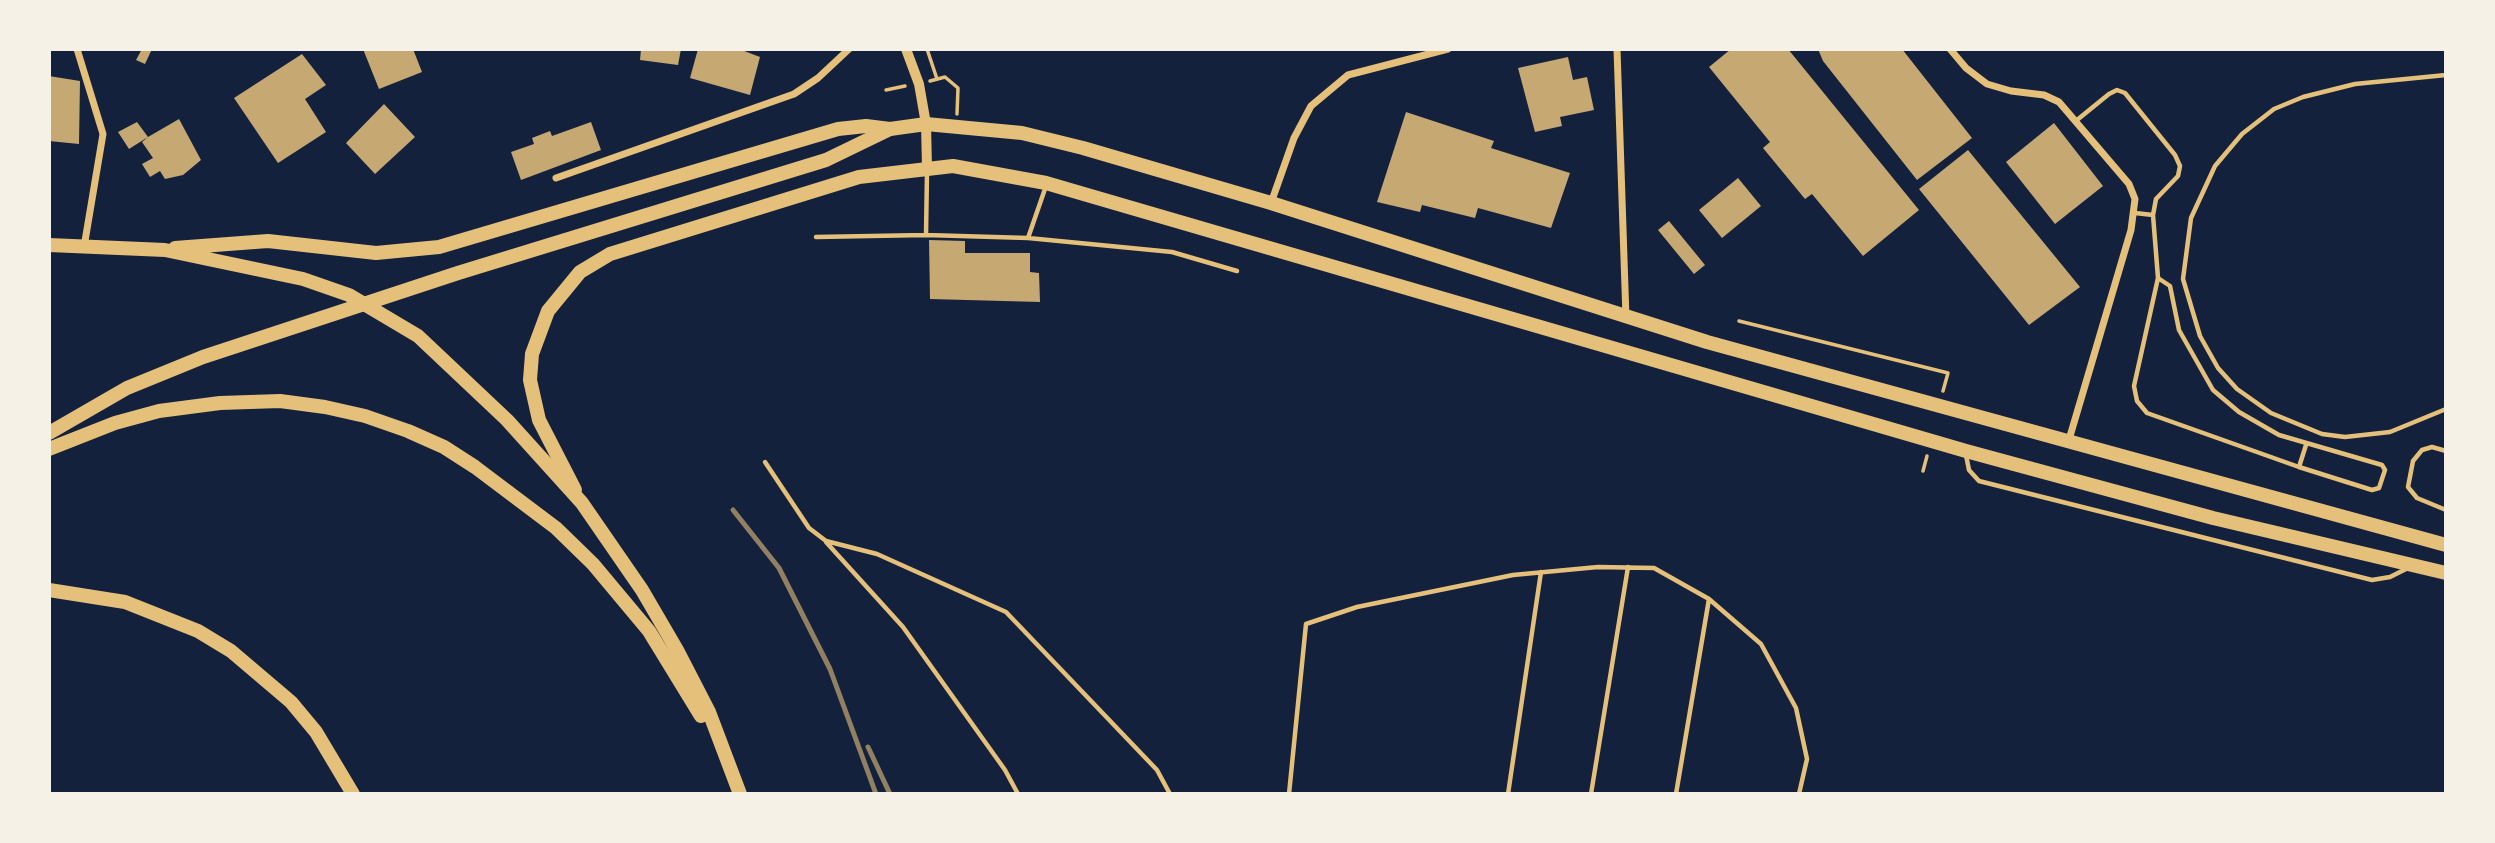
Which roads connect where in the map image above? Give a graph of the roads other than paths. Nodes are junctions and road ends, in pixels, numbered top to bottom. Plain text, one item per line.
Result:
1 (77, 49) edge
2 (849, 49) edge
3 (906, 49) edge
4 (1448, 49) edge
5 (1617, 49) edge
6 (1950, 49) edge
7 (2446, 75) edge
8 (2077, 120) junction
9 (926, 124) junction
10 (890, 129) junction
11 (927, 168) junction
12 (556, 178) dead end
13 (1046, 184) junction
14 (1271, 203) junction
15 (2135, 213) junction
16 (2153, 215) junction
17 (926, 235) junction
18 (816, 237) dead end
19 (1028, 238) junction
20 (49, 245) edge
21 (84, 248) junction
22 (165, 250) junction
23 (1237, 271) dead end
24 (2158, 278) junction
25 (1626, 318) junction
26 (2446, 409) edge
27 (49, 433) edge
28 (2068, 443) junction
29 (2305, 445) junction
30 (49, 449) edge
31 (1966, 451) junction
32 (2446, 451) edge
33 (765, 462) dead end
34 (2299, 467) junction
35 (582, 503) junction
36 (2446, 510) edge
37 (826, 541) junction
38 (2446, 545) edge
39 (2415, 565) junction
40 (1628, 567) junction
41 (1541, 572) junction
42 (2446, 572) edge
43 (49, 590) edge
44 (1709, 599) junction
45 (735, 777) junction
46 (353, 794) edge
47 (740, 794) edge
48 (1018, 794) edge
49 (1170, 794) edge
50 (1289, 794) edge
51 (1508, 794) edge
52 (1591, 794) edge
53 (1676, 794) edge
54 (1799, 794) edge

1 - 21 street
2 - 12 street
3 - 9 street
4 - 14 street
5 - 25 street
6 - 8 street
7 - 26 lane
8 - 15 street
8 - 16 lane
9 - 10 main road
9 - 11 street
9 - 14 main road
10 - 22 main road
10 - 27 main road
11 - 13 main road
11 - 17 lane
11 - 35 main road
13 - 19 lane
13 - 31 main road
14 - 25 main road
15 - 16 lane
15 - 28 street
16 - 24 lane
17 - 18 lane
17 - 19 lane
19 - 23 lane
20 - 21 main road
21 - 22 main road
22 - 35 main road
24 - 29 lane
24 - 34 lane
25 - 28 main road
28 - 38 main road
29 - 34 lane
29 - 34 lane
30 - 45 main road
31 - 39 main road
31 - 39 lane
32 - 36 lane
33 - 37 lane
35 - 45 main road
37 - 48 lane
37 - 49 lane
39 - 42 main road
40 - 41 lane
40 - 44 lane
40 - 52 lane
41 - 50 lane
41 - 51 lane
43 - 46 main road
44 - 53 lane
44 - 54 lane
45 - 47 main road

